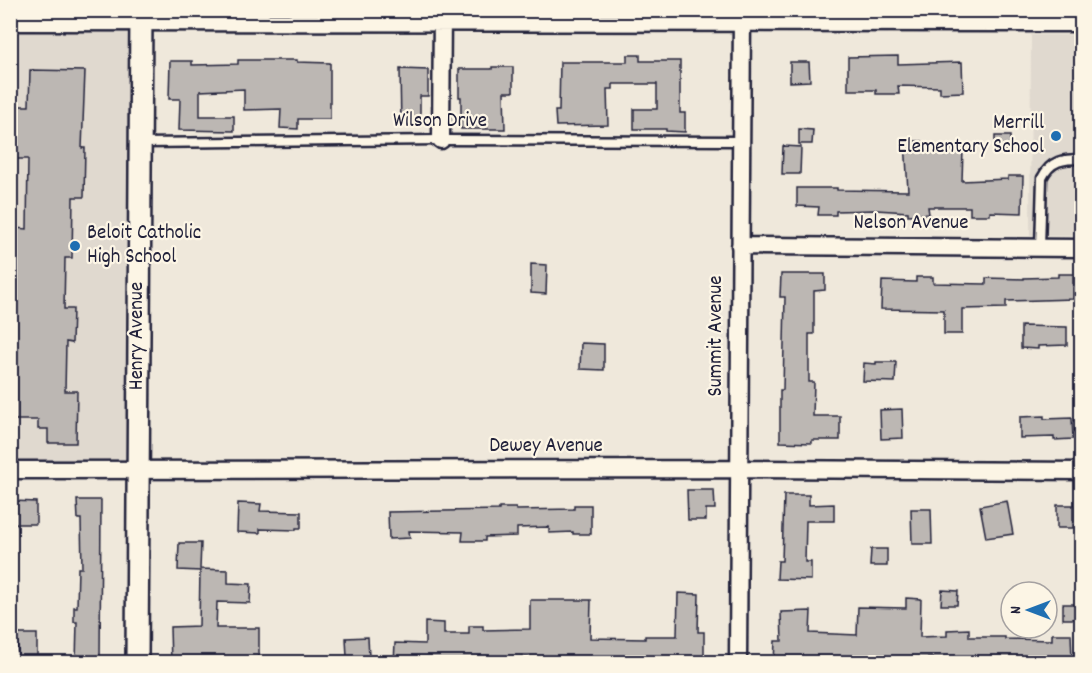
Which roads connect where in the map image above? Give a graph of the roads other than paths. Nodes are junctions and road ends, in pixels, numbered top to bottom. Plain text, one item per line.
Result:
1 (141, 16) edge
2 (742, 16) edge
3 (442, 17) edge
4 (10, 22) edge
5 (1082, 23) edge
6 (441, 140) junction
7 (741, 141) junction
8 (139, 143) junction
9 (1082, 159) edge
10 (740, 246) junction
11 (1040, 248) junction
12 (1082, 248) edge
13 (740, 469) junction
14 (10, 470) edge
15 (138, 471) junction
16 (1082, 471) edge
17 (137, 663) edge
18 (738, 663) edge

1 - 3 street
1 - 4 street
1 - 8 street, Henry Avenue
2 - 3 street
2 - 5 street
2 - 7 street, Summit Avenue
3 - 6 street
6 - 7 lane, Wilson Drive
6 - 8 lane, Wilson Drive
7 - 10 street, Summit Avenue
8 - 15 street, Henry Avenue
9 - 11 lane
10 - 11 street, Nelson Avenue
10 - 13 street, Summit Avenue
11 - 12 street, Nelson Avenue
13 - 15 street, Dewey Avenue
13 - 16 street, Dewey Avenue
13 - 18 street, Summit Avenue
14 - 15 street, Dewey Avenue
15 - 17 street, Henry Avenue

